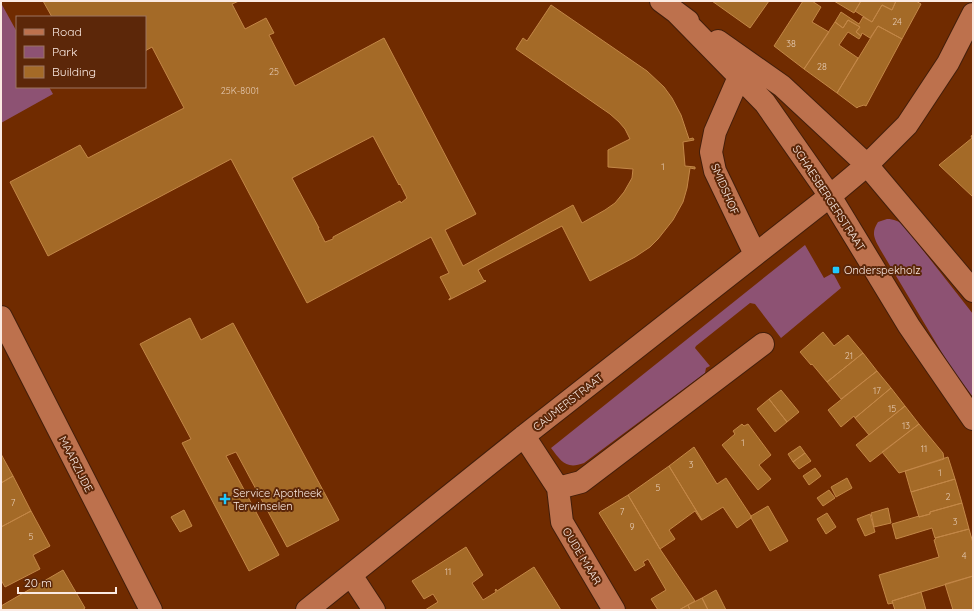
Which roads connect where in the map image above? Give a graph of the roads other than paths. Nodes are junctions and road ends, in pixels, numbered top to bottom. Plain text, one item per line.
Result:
1 (669, 7) edge
2 (973, 14) edge
3 (740, 77) junction
4 (867, 165) junction
5 (830, 196) junction
6 (755, 254) junction
7 (950, 263) junction
8 (973, 268) edge
9 (973, 291) edge
10 (1, 317) edge
11 (763, 344) dead end
12 (973, 419) edge
13 (524, 436) junction
14 (558, 488) junction
15 (351, 576) junction
16 (150, 610) edge
17 (307, 610) edge
18 (374, 610) edge
19 (614, 610) edge

1 - 3 street, SCHAESBERGERSTRAAT
1 - 4 street, SCHAESBERGERSTRAAT
2 - 4 street, CAUMERSTRAAT
3 - 5 street, SCHAESBERGERSTRAAT
3 - 6 street, SMIDSHOF
4 - 5 street, CAUMERSTRAAT
4 - 7 street, SCHAESBERGERSTRAAT
5 - 6 street, CAUMERSTRAAT
5 - 12 street, SCHAESBERGERSTRAAT
6 - 13 street, CAUMERSTRAAT
7 - 8 street
7 - 9 street, SCHAESBERGERSTRAAT
10 - 16 street, MAARZIJDE
11 - 14 street
13 - 14 street, OUDE MAAR
13 - 15 street, CAUMERSTRAAT
14 - 19 street, OUDE MAAR
15 - 17 street, CAUMERSTRAAT
15 - 18 street

